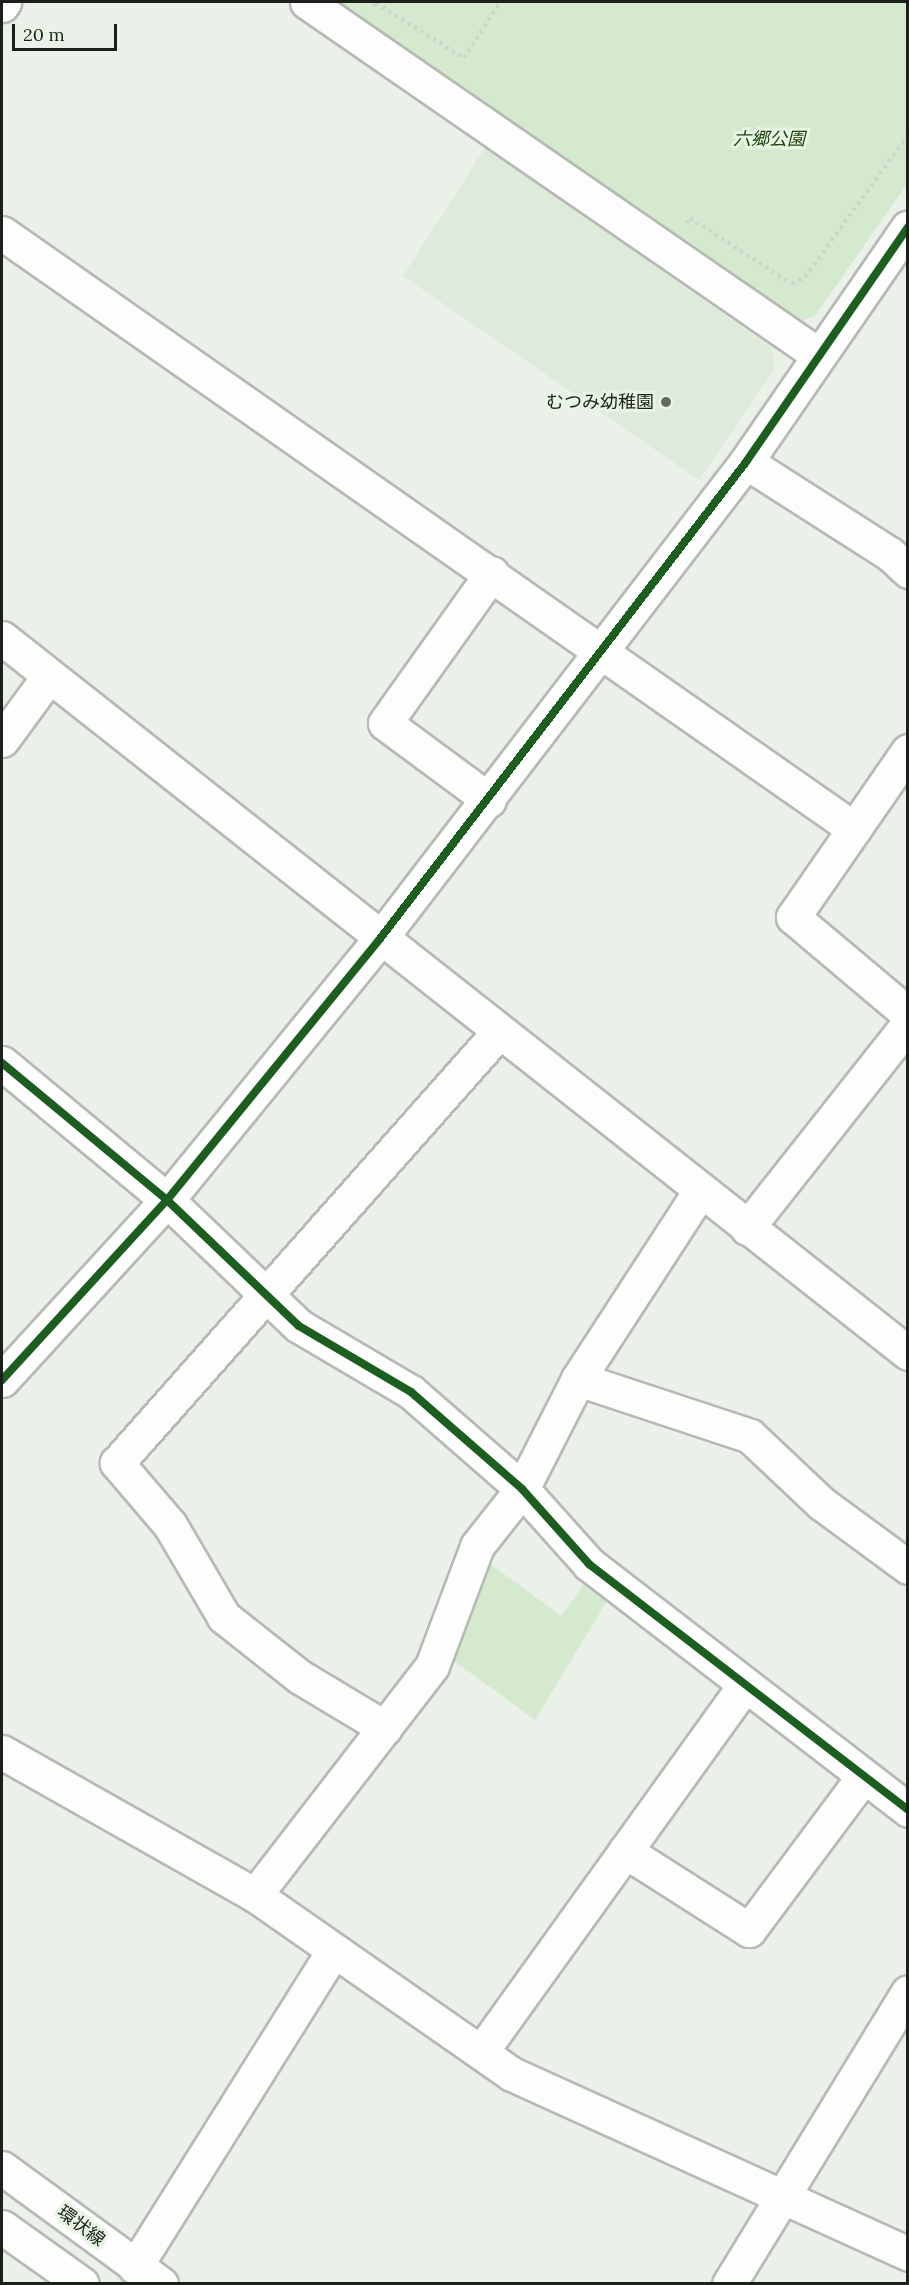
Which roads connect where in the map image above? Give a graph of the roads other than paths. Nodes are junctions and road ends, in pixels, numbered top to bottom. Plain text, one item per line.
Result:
1 (4, 2) edge
2 (307, 2) edge
3 (2, 5) edge
4 (907, 229) edge
5 (2, 233) edge
6 (817, 354) junction
7 (746, 462) junction
8 (908, 571) edge
9 (492, 573) junction
10 (2, 638) edge
11 (605, 652) junction
12 (49, 676) junction
13 (2, 740) edge
14 (908, 751) edge
15 (489, 800) junction
16 (854, 829) junction
17 (379, 940) junction
18 (908, 1014) edge
19 (908, 1024) edge
20 (498, 1033) junction
21 (2, 1063) edge
22 (700, 1191) junction
23 (167, 1200) junction
24 (747, 1228) junction
25 (266, 1294) junction
26 (902, 1344) edge
27 (578, 1379) junction
28 (2, 1380) edge
29 (522, 1489) junction
30 (908, 1567) edge
31 (744, 1686) junction
32 (385, 1728) junction
33 (2, 1752) edge
34 (863, 1776) junction
35 (908, 1810) edge
36 (625, 1851) junction
37 (255, 1895) junction
38 (334, 1950) junction
39 (908, 1992) edge
40 (481, 2052) junction
41 (2, 2168) edge
42 (782, 2200) junction
43 (2, 2227) edge
44 (908, 2254) edge
45 (148, 2275) edge
46 (82, 2283) edge
47 (729, 2283) edge

1 - 3 street
2 - 6 street
4 - 6 street
5 - 9 street
6 - 7 street
7 - 8 street
7 - 11 street
9 - 11 street
9 - 15 street
10 - 12 street
11 - 15 street
11 - 16 street
12 - 13 street
12 - 17 street
14 - 16 street
15 - 17 street
16 - 18 street
17 - 20 street
17 - 23 street
19 - 24 street
20 - 22 street
20 - 25 street
21 - 23 street
22 - 24 street
22 - 27 street
23 - 25 street
23 - 28 street
24 - 26 street
25 - 29 street
25 - 32 street
27 - 29 street
27 - 30 street
29 - 31 street
29 - 32 street
31 - 34 street
31 - 36 street
32 - 37 street
33 - 37 street
34 - 35 street
34 - 36 street
36 - 40 street
37 - 38 street
38 - 40 street
38 - 45 street
39 - 42 street
40 - 42 street
41 - 45 street, 環状線
42 - 44 street
42 - 47 street
43 - 46 street

